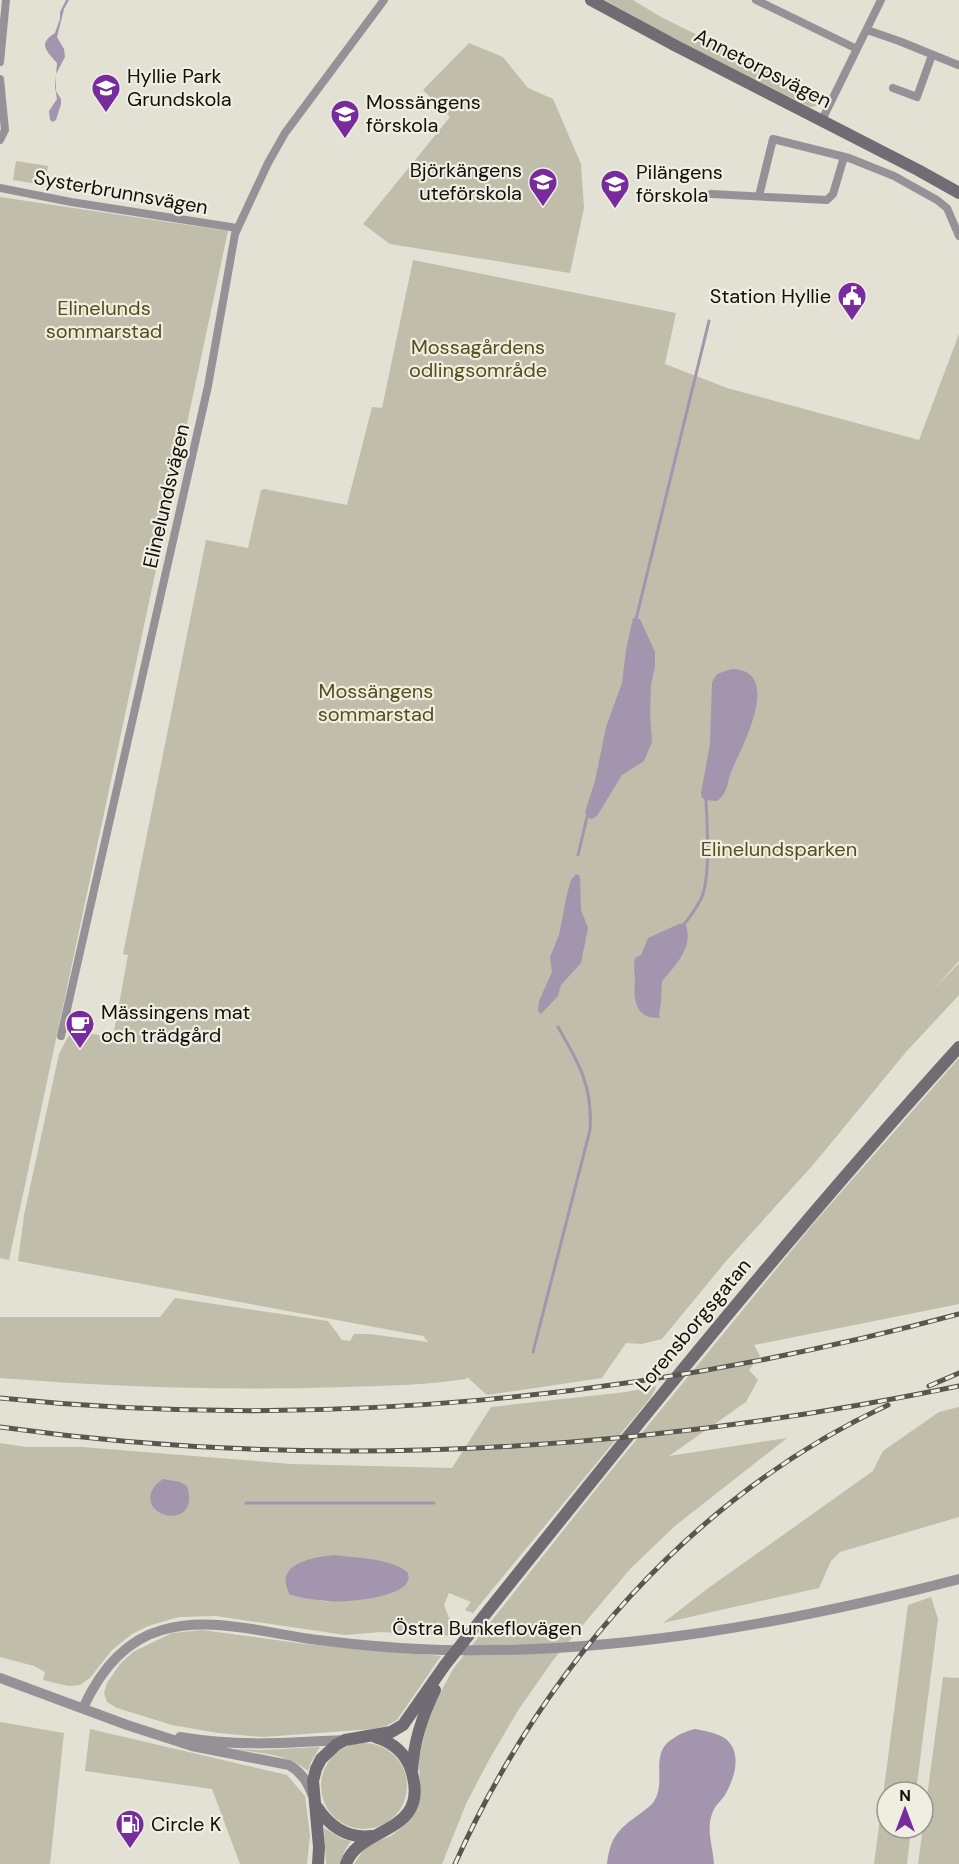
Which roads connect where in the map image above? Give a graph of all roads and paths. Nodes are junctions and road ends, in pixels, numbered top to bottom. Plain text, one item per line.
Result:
1 (6, 0) edge
2 (384, 0) edge
3 (591, 0) edge
4 (756, 0) edge
5 (881, 0) edge
6 (867, 30) junction
7 (857, 49) junction
8 (932, 55) junction
9 (0, 62) edge
10 (958, 65) edge
11 (0, 79) edge
12 (892, 88) dead end
13 (822, 120) junction
14 (0, 140) edge
15 (844, 157) junction
16 (918, 170) junction
17 (959, 187) edge
18 (0, 188) edge
19 (959, 193) edge
20 (711, 194) dead end
21 (759, 196) junction
22 (237, 228) junction
23 (959, 236) edge
24 (61, 1036) dead end
25 (959, 1047) edge
26 (959, 1579) edge
27 (467, 1637) junction
28 (0, 1678) edge
29 (83, 1708) junction
30 (127, 1725) junction
31 (366, 1736) junction
32 (345, 1740) junction
33 (412, 1772) junction
34 (315, 1800) junction
35 (376, 1836) junction
36 (318, 1864) edge
37 (346, 1864) edge

1 - 9 street
2 - 22 street, Elinelundsvägen
3 - 13 main road, Annetorpsvägen
4 - 7 street
5 - 6 street
6 - 7 street
6 - 8 street
7 - 13 street
8 - 10 street
8 - 12 street
11 - 14 street
13 - 16 main road, Annetorpsvägen
15 - 21 street
15 - 21 street
15 - 23 street
16 - 17 main road, Annetorpsvägen
16 - 19 main road, Annetorpsvägen
18 - 22 street, Systerbrunnsvägen
20 - 21 street
22 - 24 street, Elinelundsvägen
25 - 27 main road, Lorensborgsgatan
26 - 29 street, Östra Bunkeflovägen
27 - 31 main road, Lorensborgsgatan
27 - 33 main road, Lorensborgsgatan
28 - 29 street
29 - 30 street
30 - 32 street
30 - 34 street
31 - 32 main road, Lorensborgsgatan
31 - 33 main road, Lorensborgsgatan
32 - 34 main road, Lorensborgsgatan
33 - 35 main road, Lorensborgsgatan
34 - 35 main road
34 - 36 main road, Lorensborgsgatan
35 - 37 main road, Lorensborgsgatan

